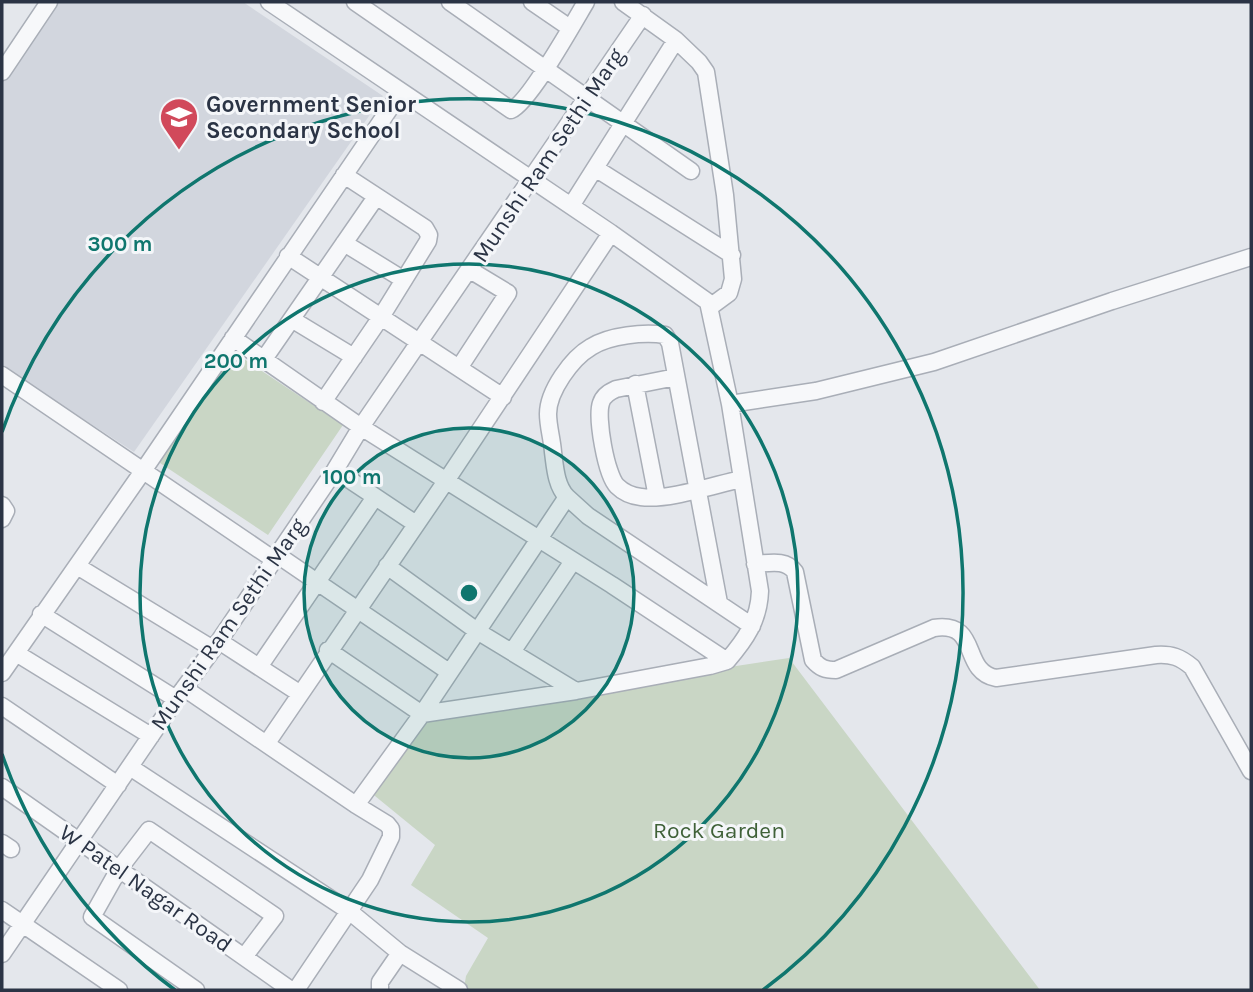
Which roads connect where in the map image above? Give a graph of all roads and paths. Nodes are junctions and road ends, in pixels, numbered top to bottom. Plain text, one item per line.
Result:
1 (49, 2) edge
2 (268, 2) edge
3 (355, 2) edge
4 (450, 2) edge
5 (531, 2) edge
6 (586, 2) edge
7 (623, 2) edge
8 (643, 15) junction
9 (570, 28) junction
10 (676, 40) junction
11 (545, 69) junction
12 (2, 72) edge
13 (401, 92) junction
14 (586, 98) junction
15 (623, 123) junction
16 (595, 168) junction
17 (691, 171) dead end
18 (344, 175) junction
19 (532, 178) junction
20 (376, 197) junction
21 (571, 206) junction
22 (611, 233) junction
23 (344, 243) junction
24 (732, 255) junction
25 (288, 257) junction
26 (1251, 257) edge
27 (470, 270) junction
28 (321, 278) junction
29 (404, 280) junction
30 (710, 307) junction
31 (381, 317) junction
32 (293, 320) junction
33 (233, 338) junction
34 (420, 344) junction
35 (354, 357) junction
36 (264, 359) junction
37 (459, 369) junction
38 (2, 375) edge
39 (676, 377) junction
40 (635, 384) junction
41 (503, 397) junction
42 (323, 402) junction
43 (730, 404) junction
44 (361, 427) junction
45 (335, 470) junction
46 (143, 471) junction
47 (741, 479) junction
48 (446, 481) junction
49 (698, 489) junction
50 (567, 497) junction
51 (657, 497) junction
52 (375, 498) junction
53 (2, 505) edge
54 (2, 519) edge
55 (415, 524) junction
56 (538, 539) junction
57 (275, 557) junction
58 (573, 561) junction
59 (755, 564) junction
60 (77, 566) junction
61 (387, 566) junction
62 (317, 582) junction
63 (719, 603) junction
64 (358, 608) junction
65 (41, 614) junction
66 (752, 626) junction
67 (477, 631) junction
68 (216, 645) junction
69 (328, 650) junction
70 (512, 652) junction
71 (16, 653) junction
72 (727, 661) junction
73 (259, 667) junction
74 (2, 673) edge
75 (449, 673) junction
76 (576, 691) junction
77 (299, 693) junction
78 (180, 694) junction
79 (2, 706) edge
80 (422, 714) junction
81 (151, 736) junction
82 (267, 743) junction
83 (130, 767) junction
84 (1251, 771) edge
85 (118, 785) junction
86 (2, 787) edge
87 (356, 806) junction
88 (80, 841) junction
89 (119, 869) junction
90 (2, 910) edge
91 (349, 912) junction
92 (22, 924) junction
93 (400, 953) junction
94 (2, 954) edge
95 (244, 957) junction
96 (119, 990) edge
97 (196, 990) edge
98 (293, 990) edge
99 (380, 990) edge
100 (459, 990) edge

1 - 12 street
2 - 13 street
3 - 11 street
4 - 11 street
5 - 9 street
6 - 9 street
7 - 8 street
8 - 10 street
8 - 14 street, Munshi Ram Sethi Marg
9 - 11 street
10 - 15 street
10 - 24 street
11 - 14 street
13 - 18 street
13 - 19 street
14 - 15 street
14 - 19 street, Munshi Ram Sethi Marg
15 - 16 street
15 - 17 street
16 - 21 street
16 - 24 street
18 - 20 street
18 - 25 street
19 - 21 street
19 - 27 street, Munshi Ram Sethi Marg
20 - 23 street
20 - 29 street
21 - 22 street
22 - 30 street
22 - 41 street
23 - 28 street
23 - 29 street
24 - 30 street
25 - 28 street
25 - 33 street
26 - 43 street
27 - 34 street, Munshi Ram Sethi Marg
27 - 37 street
28 - 31 street
28 - 32 street
29 - 31 street
30 - 43 street
31 - 34 street
31 - 35 street
32 - 35 street
32 - 36 street
33 - 36 street
33 - 46 street
34 - 37 street
34 - 44 street, Munshi Ram Sethi Marg
35 - 42 street
36 - 42 street
37 - 41 street
38 - 46 street
39 - 40 street
39 - 49 street
39 - 50 street
40 - 51 street
40 - 51 street
41 - 48 street
42 - 44 street
43 - 47 street
44 - 45 street, Munshi Ram Sethi Marg
44 - 48 street
45 - 52 street
45 - 57 street, Munshi Ram Sethi Marg
46 - 57 street
46 - 60 street
47 - 49 street
47 - 59 street
48 - 55 street
48 - 56 street
49 - 51 street
49 - 63 street
50 - 56 street
50 - 63 street
52 - 55 street
52 - 62 street
53 - 54 street
55 - 61 street
56 - 58 street
56 - 67 street
57 - 62 street
57 - 68 street, Munshi Ram Sethi Marg
58 - 70 street
58 - 72 street
59 - 66 street
59 - 84 street
60 - 65 street
60 - 68 street
61 - 64 street
61 - 67 street
62 - 64 street
62 - 73 street
63 - 66 street
64 - 69 street
64 - 75 street
65 - 71 street
65 - 78 street
66 - 72 street
67 - 70 street
67 - 75 street
68 - 73 street
68 - 78 street, Munshi Ram Sethi Marg
69 - 77 street
69 - 80 street
70 - 76 street
71 - 74 street
71 - 81 street
72 - 76 street
73 - 77 street
75 - 80 street
76 - 80 street
77 - 82 street
78 - 81 street, Munshi Ram Sethi Marg
78 - 82 street
79 - 85 street
80 - 87 street
81 - 83 street, Munshi Ram Sethi Marg
82 - 87 street
83 - 85 street, Munshi Ram Sethi Marg
83 - 91 street
85 - 88 street, Munshi Ram Sethi Marg
86 - 88 street, W Patel Nagar Road
87 - 91 street
88 - 89 street, W Patel Nagar Road
88 - 92 street, Munshi Ram Sethi Marg
89 - 95 street, W Patel Nagar Road
89 - 95 street
89 - 97 street
90 - 92 street
91 - 93 street
91 - 98 street
92 - 94 street, Munshi Ram Sethi Marg
92 - 96 street
93 - 99 street
93 - 100 street
95 - 98 street, W Patel Nagar Road

